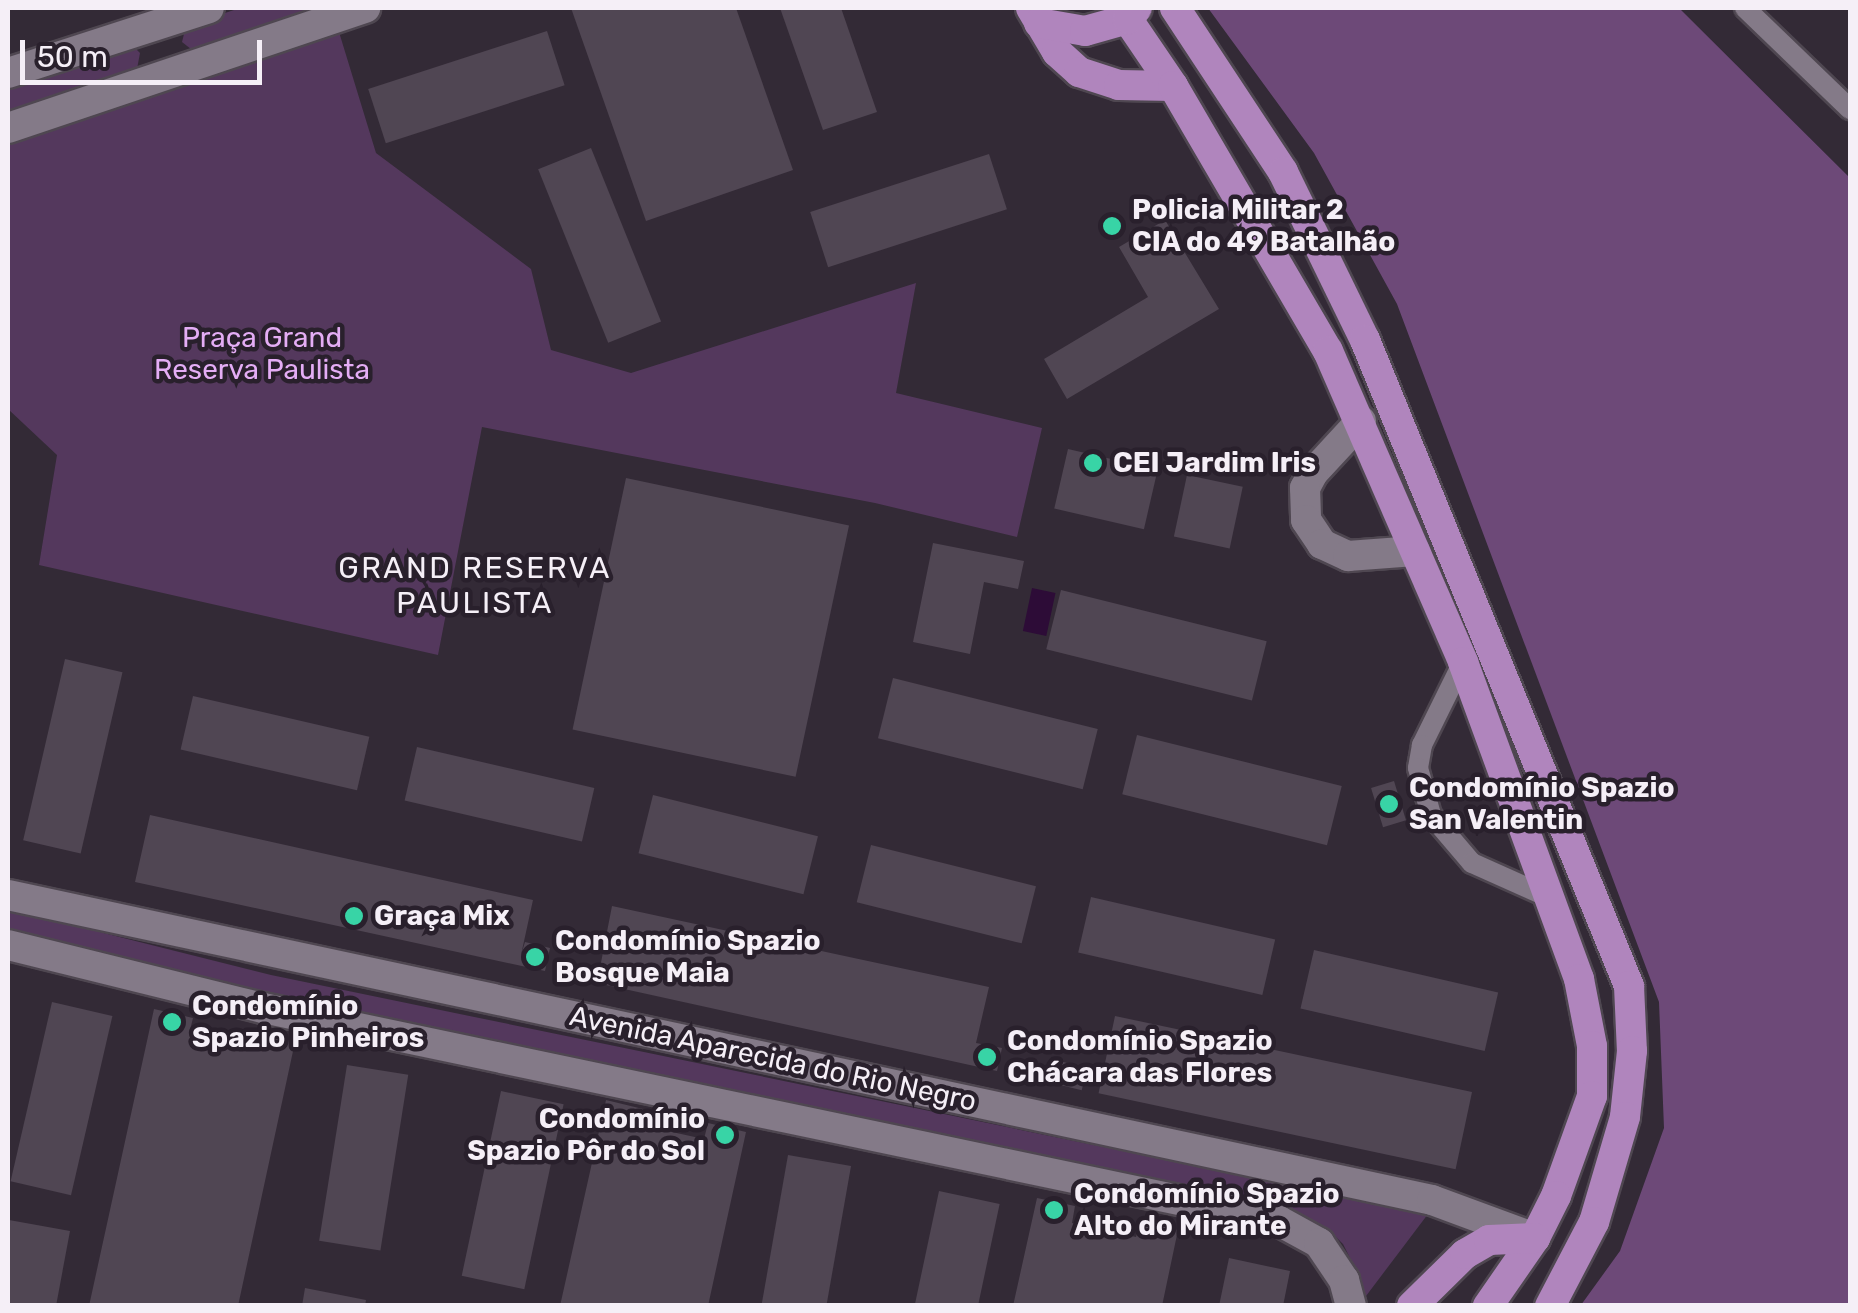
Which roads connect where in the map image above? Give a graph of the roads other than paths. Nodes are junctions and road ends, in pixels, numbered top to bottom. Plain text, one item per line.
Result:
1 (209, 8) edge
2 (365, 8) edge
3 (1175, 8) edge
4 (1745, 8) edge
5 (1128, 11) edge
6 (1035, 15) edge
7 (158, 24) junction
8 (172, 70) junction
9 (8, 73) edge
10 (1173, 86) junction
11 (1850, 109) edge
12 (8, 128) edge
13 (1360, 421) junction
14 (1415, 550) junction
15 (1463, 662) junction
16 (8, 894) edge
17 (1553, 899) junction
18 (8, 945) edge
19 (1535, 1238) junction
20 (1557, 1294) edge
21 (1352, 1306) edge
22 (1412, 1306) edge
23 (1488, 1306) edge

1 - 7 street
2 - 8 street
3 - 20 main road
4 - 11 lane
5 - 6 main road
5 - 10 main road
6 - 10 main road
7 - 8 street
7 - 9 street
8 - 12 street
10 - 13 main road
13 - 14 main road
13 - 14 street
14 - 15 main road
15 - 17 main road
15 - 17 lane
16 - 19 street, Avenida Aparecida do Rio Negro
17 - 19 main road
18 - 21 street, Avenida Aparecida do Rio Negro
19 - 20 main road
19 - 22 main road
19 - 23 main road

